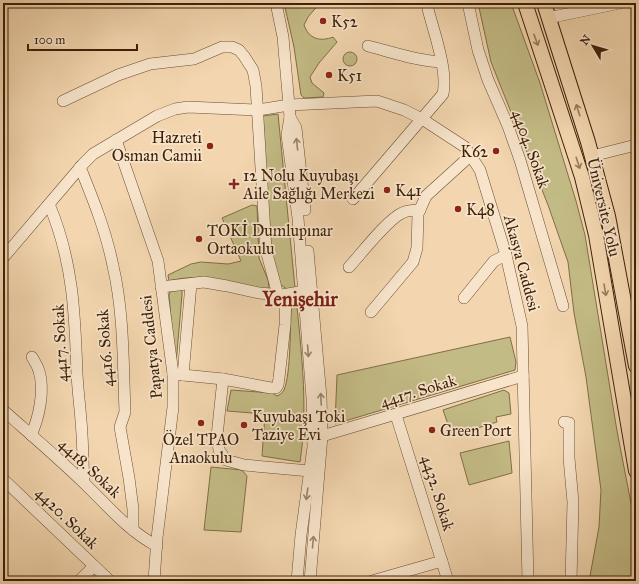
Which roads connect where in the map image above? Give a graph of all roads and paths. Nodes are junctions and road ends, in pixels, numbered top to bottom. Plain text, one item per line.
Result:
1 (276, 3) edge
2 (428, 3) edge
3 (468, 3) edge
4 (525, 3) edge
5 (544, 3) edge
6 (620, 3) edge
7 (548, 18) junction
8 (368, 46) dead end
9 (441, 62) junction
10 (63, 101) dead end
11 (289, 105) junction
12 (258, 110) junction
13 (422, 119) junction
14 (116, 140) junction
15 (636, 145) edge
16 (470, 156) junction
17 (592, 156) junction
18 (80, 167) junction
19 (353, 199) dead end
20 (49, 204) junction
21 (420, 210) junction
22 (506, 255) junction
23 (3, 258) edge
24 (349, 267) dead end
25 (191, 284) junction
26 (161, 287) junction
27 (308, 290) junction
28 (282, 295) junction
29 (464, 298) dead end
30 (563, 306) dead end
31 (631, 307) edge
32 (370, 312) dead end
33 (634, 346) edge
34 (32, 358) dead end
35 (636, 366) edge
36 (178, 375) junction
37 (523, 376) junction
38 (223, 379) junction
39 (3, 410) edge
40 (396, 415) junction
41 (564, 422) dead end
42 (32, 435) junction
43 (322, 436) junction
44 (310, 471) junction
45 (636, 471) edge
46 (3, 478) edge
47 (84, 483) junction
48 (133, 530) junction
49 (157, 546) junction
50 (442, 561) junction
51 (94, 566) junction
52 (79, 581) edge
53 (110, 581) edge
54 (154, 581) edge
55 (297, 581) edge
56 (310, 581) edge
57 (372, 581) edge
58 (448, 581) edge
59 (528, 581) edge
60 (571, 581) edge

1 - 11 street
2 - 9 street
3 - 30 street, 4404. Sokak
4 -> 45 main road, Üniversite Yolu
5 - 7 main road
6 - 7 street
17 -> 7 main road
8 - 9 street
9 - 13 street
10 - 12 street
11 - 12 street, Akasya Caddesi
11 - 13 street, Akasya Caddesi
11 - 27 street
12 - 14 street, Akasya Caddesi
12 - 28 street
13 - 16 street, Akasya Caddesi
13 - 19 street
14 - 18 street, Akasya Caddesi
14 - 26 street, Papatya Caddesi
15 - 17 street
16 - 21 street
16 - 22 street, Akasya Caddesi
17 - 31 main road
18 - 20 street, Akasya Caddesi
18 - 48 street, 4416. Sokak
20 - 23 street, Akasya Caddesi
20 - 47 street, 4417. Sokak
21 - 24 street
21 - 32 street
22 - 29 street
22 - 37 street, Akasya Caddesi
25 - 26 street
25 - 28 street
25 - 36 street
26 - 36 street, Papatya Caddesi
27 - 28 street
43 -> 27 street
27 -> 44 street
28 - 38 street
31 - 33 main road
33 - 35 main road
34 - 42 street
36 - 38 street
36 - 49 street, Papatya Caddesi
37 - 40 street, 4417. Sokak
37 - 59 street, Akasya Caddesi
38 - 44 street
39 - 42 street, 4418. Sokak
40 - 43 street, 4417. Sokak
40 - 50 street, 4432. Sokak
41 - 60 street
42 - 47 street, 4418. Sokak
56 -> 43 street
44 -> 55 street
46 - 51 street, 4420. Sokak
47 - 48 street, 4418. Sokak
48 - 49 street, 4418. Sokak
49 - 54 street, Papatya Caddesi
50 - 57 street
50 - 58 street, 4432. Sokak
51 - 52 street
51 - 53 street, 4420. Sokak

